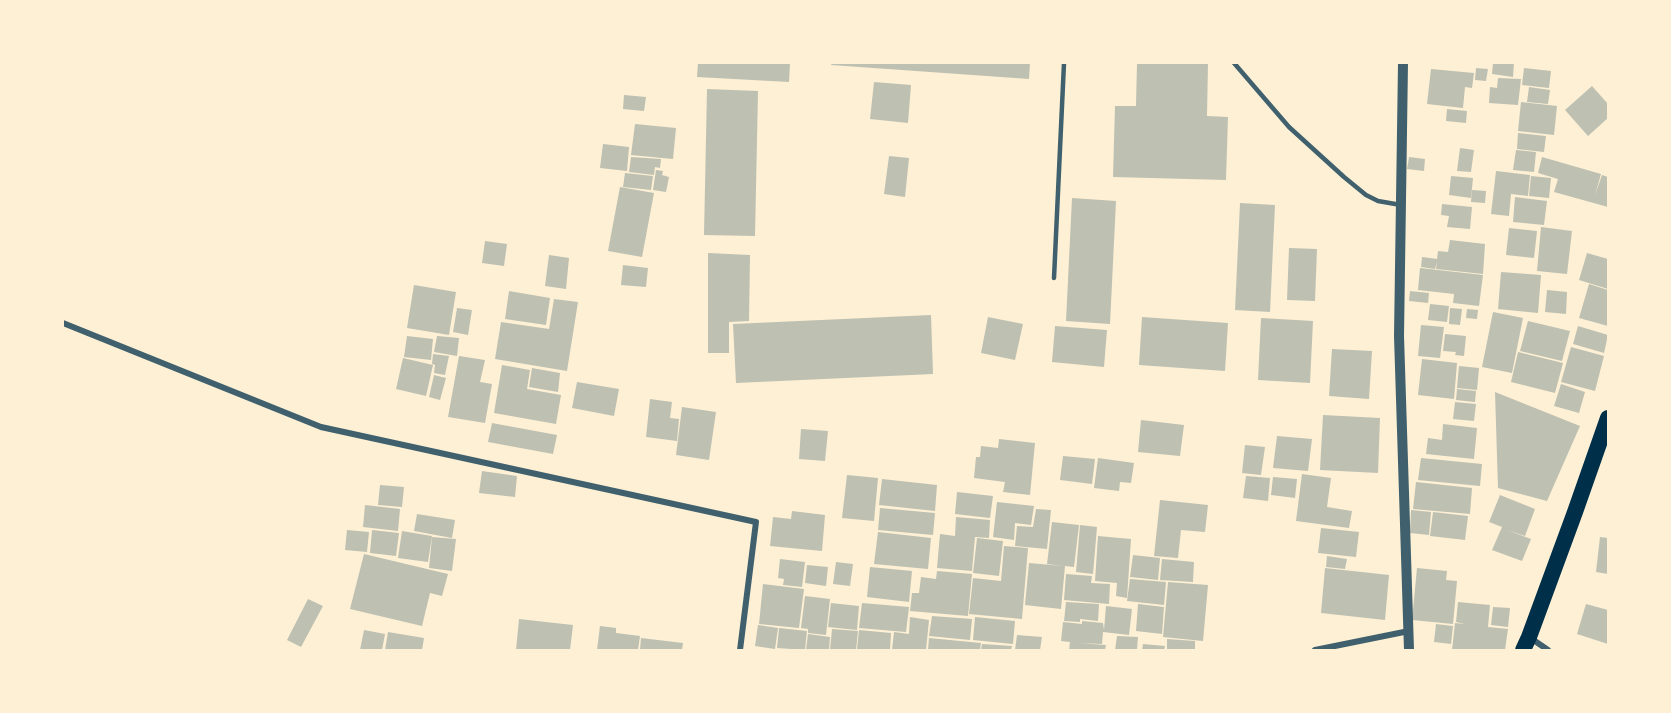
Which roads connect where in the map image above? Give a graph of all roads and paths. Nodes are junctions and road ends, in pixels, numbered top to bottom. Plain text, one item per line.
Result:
1 (1064, 63) edge
2 (1234, 63) edge
3 (1403, 63) edge
4 (1401, 205) junction
5 (1054, 278) dead end
6 (63, 323) edge
7 (1608, 418) edge
8 (1409, 631) junction
9 (1526, 644) edge
10 (740, 650) edge
11 (1315, 650) edge
12 (1409, 650) edge
13 (1548, 650) edge

1 - 5 lane
2 - 4 lane
3 - 4 street
4 - 8 street
6 - 10 street
7 - 9 highway
8 - 11 street
8 - 12 street
9 - 13 street

